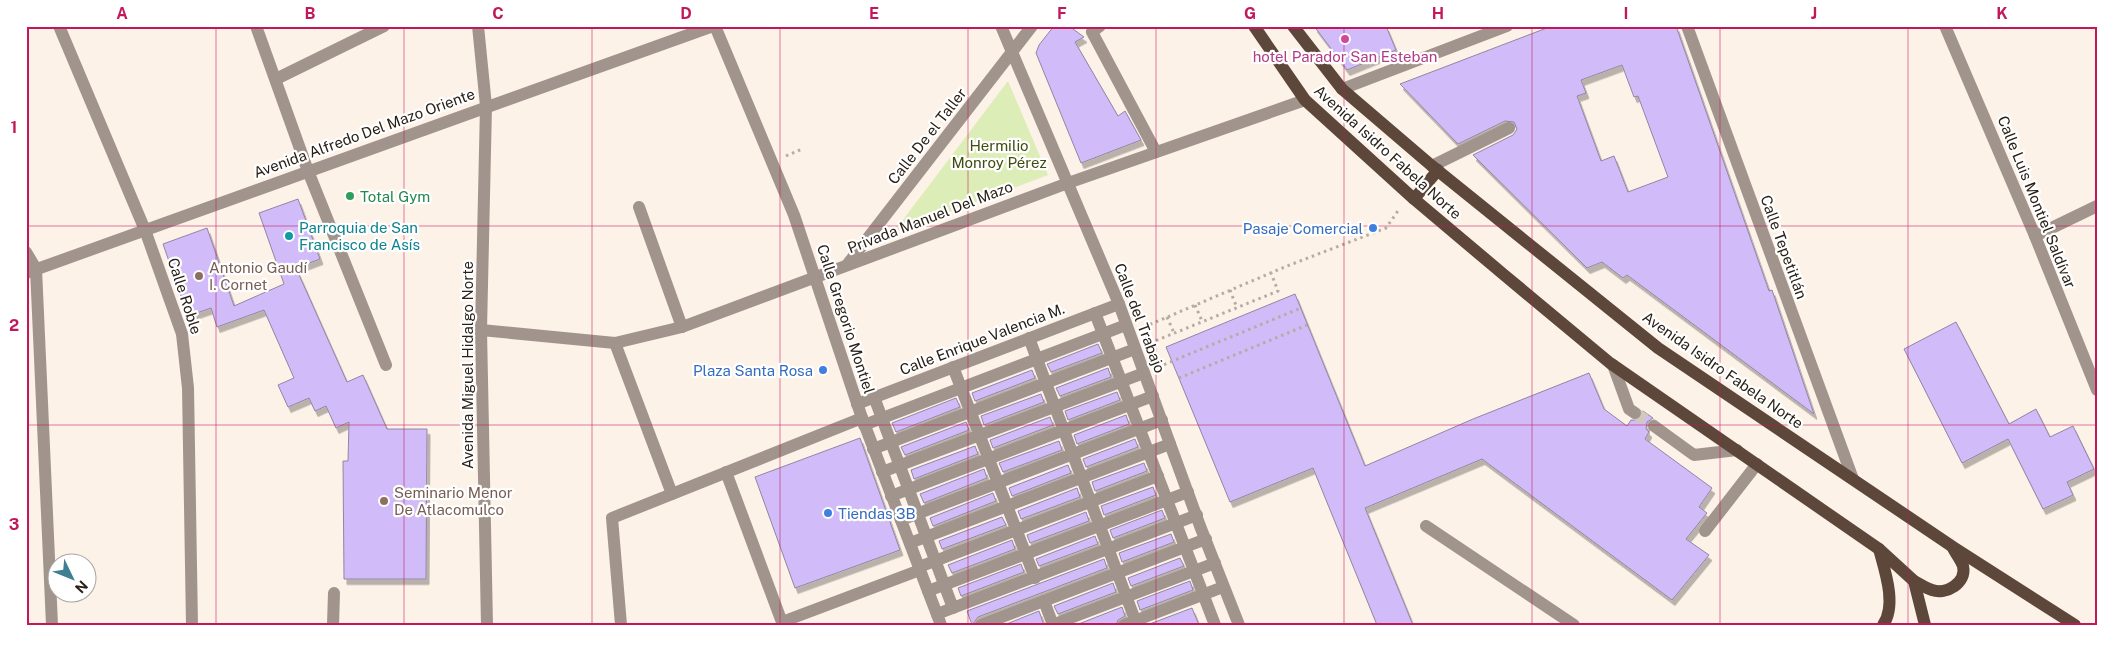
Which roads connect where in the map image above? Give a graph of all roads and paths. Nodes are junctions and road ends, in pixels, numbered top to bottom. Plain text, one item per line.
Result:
1 (59, 26) edge
2 (256, 26) edge
3 (384, 26) edge
4 (478, 26) edge
5 (714, 26) edge
6 (1001, 26) edge
7 (1032, 26) edge
8 (1254, 26) edge
9 (1294, 26) edge
10 (1507, 26) edge
11 (1686, 26) edge
12 (1945, 26) edge
13 (1092, 28) edge
14 (1012, 53) junction
15 (276, 79) junction
16 (1342, 89) junction
17 (1304, 100) junction
18 (486, 106) junction
19 (1509, 128) dead end
20 (1156, 152) junction
21 (1435, 168) junction
22 (308, 171) junction
23 (1068, 183) junction
24 (1412, 197) junction
25 (2097, 206) edge
26 (639, 207) dead end
27 (145, 230) junction
28 (2035, 236) junction
29 (26, 252) edge
30 (847, 265) junction
31 (31, 271) edge
32 (1271, 273) junction
33 (816, 276) junction
34 (1230, 290) junction
35 (1119, 304) junction
36 (1195, 305) junction
37 (1237, 308) junction
38 (1300, 308) dead end
39 (1095, 313) junction
40 (1167, 317) junction
41 (1202, 321) junction
42 (1308, 325) dead end
43 (682, 327) junction
44 (1128, 329) junction
45 (481, 330) junction
46 (1174, 333) junction
47 (1103, 334) junction
48 (1029, 338) junction
49 (615, 343) junction
50 (1135, 349) junction
51 (1112, 358) junction
52 (1036, 359) junction
53 (386, 365) dead end
54 (1613, 365) junction
55 (953, 367) junction
56 (2091, 367) edge
57 (1144, 373) junction
58 (1179, 378) dead end
59 (1121, 381) junction
60 (1046, 383) junction
61 (961, 388) junction
62 (2097, 390) edge
63 (1153, 396) junction
64 (874, 398) junction
65 (857, 404) junction
66 (1130, 405) junction
67 (1054, 406) junction
68 (970, 412) junction
69 (1635, 414) tunnel mouth
70 (881, 419) junction
71 (1162, 420) junction
72 (863, 422) junction
73 (1654, 426) tunnel mouth
74 (1139, 429) junction
75 (1064, 430) junction
76 (980, 435) junction
77 (890, 442) junction
78 (1170, 444) junction
79 (873, 448) junction
80 (1737, 450) junction
81 (1149, 452) junction
82 (1072, 454) junction
83 (989, 459) junction
84 (1757, 464) junction
85 (899, 466) junction
86 (726, 472) junction
87 (882, 472) junction
88 (1158, 476) junction
89 (1081, 478) junction
90 (1853, 479) junction
91 (998, 483) junction
92 (908, 490) junction
93 (1188, 492) junction
94 (672, 494) junction
95 (891, 496) junction
96 (1167, 500) junction
97 (1090, 502) junction
98 (1007, 506) junction
99 (917, 514) junction
100 (1197, 515) junction
101 (901, 520) junction
102 (1176, 524) junction
103 (1099, 525) junction
104 (1426, 526) dead end
105 (1016, 530) junction
106 (1704, 531) dead end
107 (926, 537) junction
108 (1206, 539) junction
109 (910, 543) junction
110 (1185, 547) junction
111 (1953, 547) junction
112 (1109, 549) junction
113 (1879, 549) junction
114 (1025, 554) junction
115 (935, 561) junction
116 (1215, 563) junction
117 (919, 569) junction
118 (1194, 571) junction
119 (1118, 573) junction
120 (1034, 578) junction
121 (1914, 581) junction
122 (944, 585) junction
123 (1223, 587) junction
124 (928, 591) junction
125 (334, 592) dead end
126 (1126, 597) junction
127 (1044, 601) junction
128 (953, 608) junction
129 (939, 620) edge
130 (1132, 623) edge
131 (1567, 623) edge
132 (783, 624) edge
133 (52, 625) edge
134 (192, 625) edge
135 (333, 625) edge
136 (486, 625) edge
137 (621, 625) edge
138 (982, 625) edge
139 (1053, 625) edge
140 (1215, 625) edge
141 (1239, 625) edge
142 (1883, 625) edge
143 (1925, 625) edge
144 (2074, 625) edge

1 - 27 street, Calle Roble
2 - 15 street
3 - 15 street
4 - 18 street, Avenida Miguel Hidalgo Norte
5 - 18 street, Avenida Alfredo Del Mazo Oriente
5 - 33 street, Calle Gregorio Montiel
6 - 14 street, Calle del Trabajo
7 - 14 street, Calle De el Taller
8 - 17 main road, Avenida Isidro Fabela Norte
9 - 16 main road, Avenida Isidro Fabela Norte
10 - 16 street
11 - 90 street, Calle Tepetitlán
12 - 28 street, Calle Luis Montiel Saldívar
13 - 20 street
14 - 23 street, Calle del Trabajo
14 - 30 street, Calle De el Taller
15 - 22 street
16 - 21 main road, Avenida Isidro Fabela Norte
17 - 20 street, Privada Manuel Del Mazo
17 - 24 main road, Avenida Isidro Fabela Norte
18 - 22 street, Avenida Alfredo Del Mazo Oriente
18 - 45 street, Avenida Miguel Hidalgo Norte
19 - 21 street
20 - 23 street, Privada Manuel Del Mazo
21 - 24 main road
21 - 90 main road, Avenida Isidro Fabela Norte
22 - 27 street, Avenida Alfredo Del Mazo Oriente
22 - 53 street
23 - 30 street, Privada Manuel Del Mazo
23 - 35 street, Calle del Trabajo
24 - 32 path
24 - 54 main road, Avenida Isidro Fabela Norte
25 - 28 street
26 - 43 street
27 - 31 street, Avenida Alfredo Del Mazo Oriente
27 - 134 street, Calle Roble
28 - 56 street, Calle Luis Montiel Saldívar
29 - 31 street
30 - 33 street, Privada Manuel Del Mazo
31 - 133 street
32 - 34 path
32 - 37 path
33 - 43 street, Privada Manuel Del Mazo
33 - 65 street, Calle Gregorio Montiel
34 - 36 path
34 - 37 path
35 - 39 street, Calle Enrique Valencia M.
35 - 44 street, Calle del Trabajo
36 - 40 path
36 - 41 path
37 - 41 path
38 - 57 path
39 - 47 street
39 - 48 street, Calle Enrique Valencia M.
40 - 44 path
40 - 46 path
41 - 46 path
42 - 58 path
43 - 49 street, Privada Manuel Del Mazo
44 - 47 street
44 - 50 street, Calle del Trabajo
45 - 49 street, Privada Manuel Del Mazo
45 - 136 street, Avenida Miguel Hidalgo Norte
46 - 50 path
47 - 51 street
47 - 52 street
48 - 52 street
48 - 55 street, Calle Enrique Valencia M.
49 - 94 street
50 - 51 street
50 - 57 street, Calle del Trabajo
51 - 59 street
51 - 60 street
52 - 60 street
52 - 61 street
54 - 69 street
54 - 80 main road, Avenida Isidro Fabela Norte
55 - 61 street
55 - 64 street, Calle Enrique Valencia M.
56 - 62 street, Calle Luis Montiel Saldívar
57 - 59 street
57 - 63 street, Calle del Trabajo
59 - 66 street
59 - 67 street
60 - 67 street
60 - 68 street
61 - 68 street
61 - 70 street
63 - 66 street
63 - 71 street, Calle del Trabajo
64 - 65 street, Calle Enrique Valencia M.
64 - 70 street
65 - 72 street, Calle Gregorio Montiel
66 - 74 street
66 - 75 street
67 - 75 street
67 - 76 street
68 - 76 street
68 - 77 street
70 - 72 street
70 - 77 street
71 - 74 street
71 - 78 street, Calle del Trabajo
72 - 79 street, Calle Gregorio Montiel
72 - 86 street
73 - 80 street
74 - 81 street
74 - 82 street
75 - 82 street
75 - 83 street
76 - 83 street
76 - 85 street
77 - 79 street
77 - 85 street
78 - 81 street
78 - 93 street, Calle del Trabajo
79 - 87 street, Calle Gregorio Montiel
80 - 84 main road, Avenida Isidro Fabela Norte
81 - 88 street
81 - 89 street
82 - 89 street
82 - 91 street
83 - 91 street
83 - 92 street
84 - 106 street
84 - 113 main road, Avenida Isidro Fabela Norte
85 - 87 street
85 - 92 street
86 - 94 street
86 - 132 street
87 - 95 street, Calle Gregorio Montiel
88 - 96 street
88 - 97 street
89 - 97 street
89 - 98 street
90 - 111 main road, Avenida Isidro Fabela Norte
91 - 98 street
91 - 99 street
92 - 95 street
92 - 99 street
93 - 96 street
93 - 100 street, Calle del Trabajo
94 - 137 street
95 - 101 street, Calle Gregorio Montiel
96 - 102 street
96 - 103 street
97 - 103 street
97 - 105 street
98 - 105 street
98 - 107 street
99 - 101 street
99 - 107 street
100 - 102 street
100 - 108 street, Calle del Trabajo
101 - 109 street, Calle Gregorio Montiel
102 - 110 street
102 - 112 street
103 - 112 street
103 - 114 street
104 - 131 street
105 - 114 street
105 - 115 street
107 - 109 street
107 - 115 street
108 - 110 street
108 - 116 street, Calle del Trabajo
109 - 117 street, Calle Gregorio Montiel
110 - 118 street
110 - 119 street
111 - 121 main road, Avenida Isidro Fabela Norte
111 - 144 main road, Avenida Isidro Fabela Norte
112 - 119 street
112 - 120 street
113 - 121 main road, Avenida Isidro Fabela Norte
113 - 142 main road
114 - 120 street
114 - 122 street
115 - 117 street
115 - 122 street
116 - 118 street
116 - 123 street, Calle del Trabajo
117 - 124 street, Calle Gregorio Montiel
117 - 132 street
118 - 126 street
118 - 140 street
119 - 126 street
119 - 127 street
120 - 128 street
121 - 143 main road
122 - 124 street
122 - 128 street
123 - 130 street
123 - 141 street, Calle del Trabajo
124 - 129 street, Calle Gregorio Montiel
125 - 135 street
126 - 130 street
126 - 139 street
127 - 138 street
127 - 139 street
128 - 129 street

